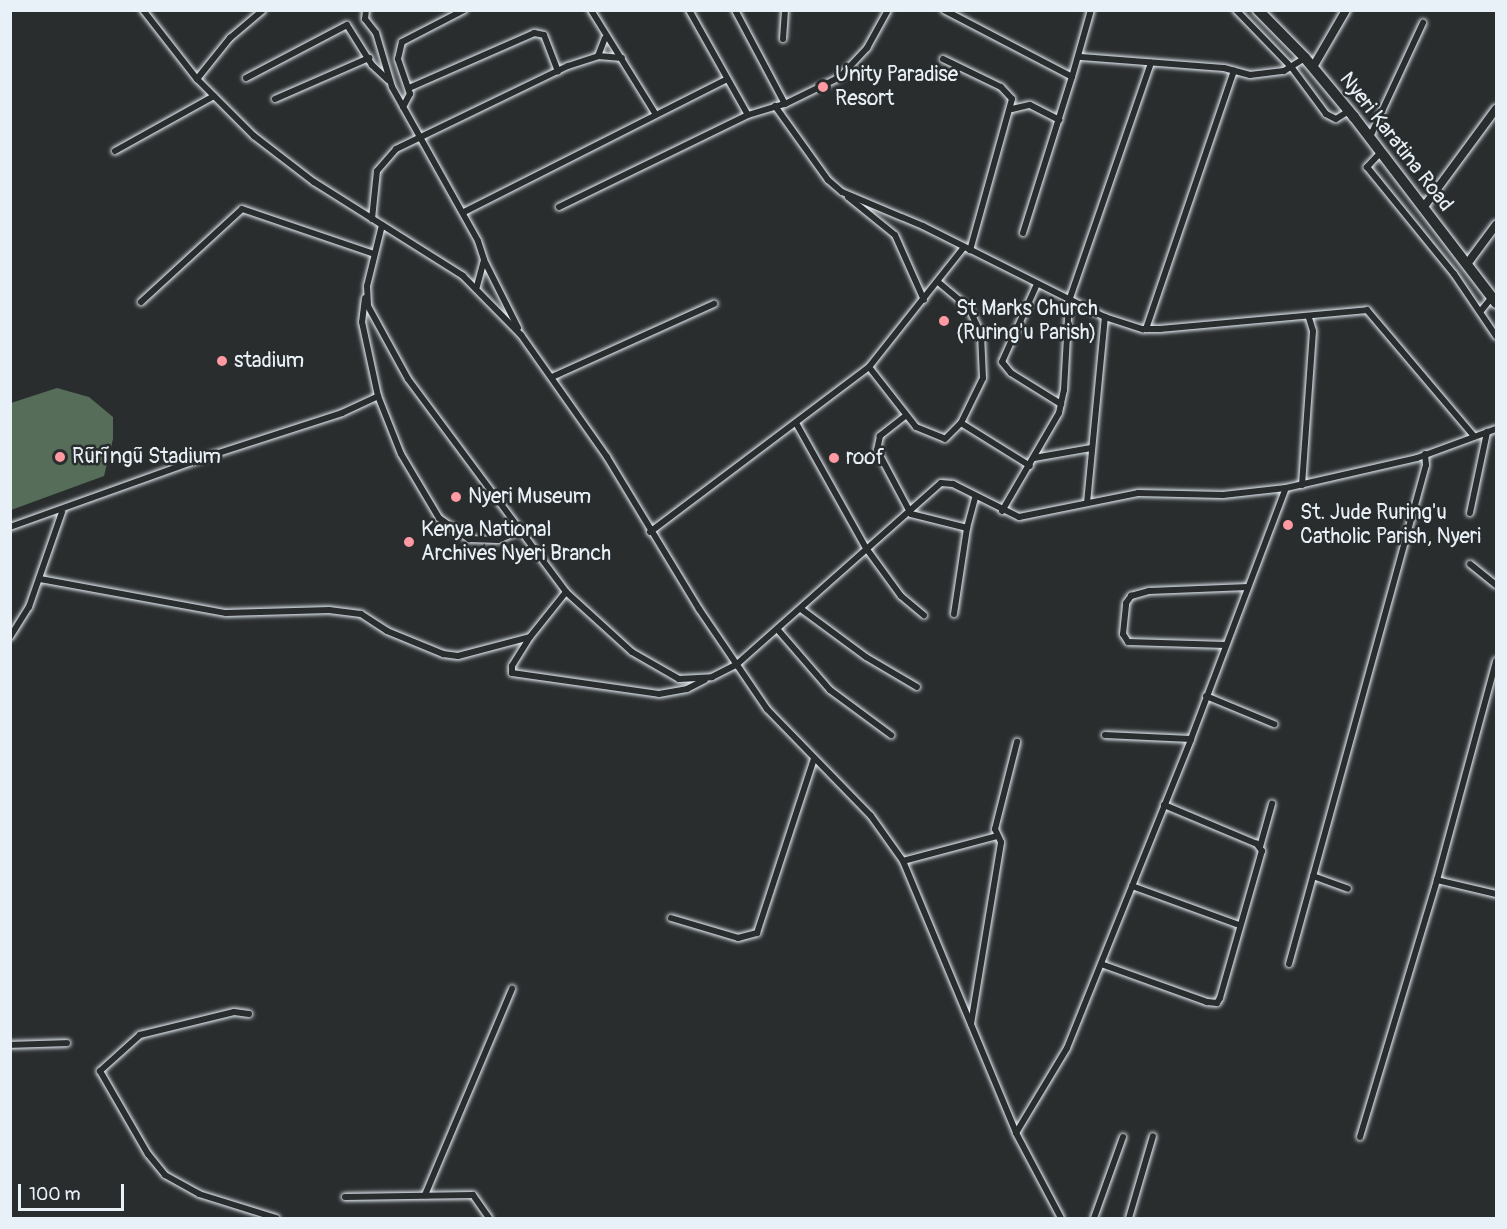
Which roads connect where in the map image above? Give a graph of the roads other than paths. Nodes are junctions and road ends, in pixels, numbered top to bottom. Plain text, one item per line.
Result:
1 (143, 10) edge
2 (263, 10) edge
3 (366, 10) edge
4 (464, 10) edge
5 (591, 10) edge
6 (689, 10) edge
7 (735, 10) edge
8 (785, 10) edge
9 (888, 10) edge
10 (944, 10) edge
11 (1091, 10) edge
12 (1236, 10) edge
13 (1258, 10) edge
14 (1346, 10) edge
15 (1423, 23) dead end
16 (605, 38) junction
17 (783, 39) dead end
18 (598, 56) junction
19 (1081, 57) junction
20 (369, 58) junction
21 (622, 58) junction
22 (1305, 58) junction
23 (943, 59) dead end
24 (1151, 63) junction
25 (1312, 67) junction
26 (1292, 68) junction
27 (558, 71) junction
28 (1234, 71) junction
29 (1072, 77) junction
30 (246, 78) dead end
31 (197, 79) junction
32 (725, 80) junction
33 (391, 82) junction
34 (409, 88) junction
35 (213, 96) junction
36 (275, 99) dead end
37 (785, 104) junction
38 (775, 106) junction
39 (403, 107) junction
40 (1012, 109) junction
41 (1497, 109) edge
42 (1349, 111) junction
43 (656, 115) junction
44 (748, 115) junction
45 (1059, 120) junction
46 (419, 135) junction
47 (1370, 137) junction
48 (115, 151) dead end
49 (1381, 152) junction
50 (840, 190) junction
51 (559, 207) dead end
52 (1423, 208) junction
53 (464, 212) junction
54 (372, 219) junction
55 (382, 225) junction
56 (1497, 225) edge
57 (1023, 233) dead end
58 (967, 248) junction
59 (374, 254) junction
60 (484, 260) junction
61 (1467, 264) junction
62 (938, 282) junction
63 (1037, 284) junction
64 (367, 286) junction
65 (477, 287) junction
66 (1495, 297) edge
67 (924, 300) junction
68 (1069, 301) junction
69 (141, 302) dead end
70 (714, 304) dead end
71 (1480, 312) junction
72 (1105, 317) junction
73 (1309, 318) junction
74 (1146, 329) junction
75 (521, 335) junction
76 (1497, 336) edge
77 (869, 367) junction
78 (552, 377) junction
79 (378, 396) junction
80 (1061, 404) junction
81 (904, 417) junction
82 (796, 423) junction
83 (961, 423) junction
84 (1497, 429) edge
85 (777, 432) dead end
86 (1487, 432) junction
87 (1474, 436) junction
88 (1091, 448) junction
89 (1425, 454) junction
90 (1034, 459) junction
91 (1030, 466) junction
92 (1302, 485) junction
93 (1286, 488) junction
94 (975, 498) junction
95 (1087, 503) junction
96 (909, 510) junction
97 (1002, 511) junction
98 (62, 512) junction
99 (1470, 513) dead end
100 (10, 527) edge
101 (966, 528) junction
102 (522, 530) junction
103 (650, 532) junction
104 (866, 548) junction
105 (1470, 564) dead end
106 (40, 579) junction
107 (1497, 585) edge
108 (1248, 587) junction
109 (566, 592) junction
110 (801, 609) junction
111 (954, 614) dead end
112 (924, 615) dead end
113 (778, 630) junction
114 (10, 637) edge
115 (530, 637) junction
116 (1226, 645) junction
117 (1497, 661) edge
118 (736, 665) junction
119 (712, 677) junction
120 (917, 687) dead end
121 (1206, 696) junction
122 (1274, 724) dead end
123 (891, 735) dead end
124 (1105, 735) dead end
125 (1191, 740) junction
126 (1017, 742) dead end
127 (814, 759) junction
128 (1272, 804) dead end
129 (1164, 805) junction
130 (997, 836) junction
131 (1260, 847) junction
132 (903, 861) junction
133 (1313, 876) junction
134 (1437, 880) junction
135 (1132, 886) junction
136 (1348, 889) dead end
137 (1497, 894) edge
138 (671, 918) dead end
139 (1239, 925) junction
140 (1101, 964) junction
141 (1289, 964) dead end
142 (512, 989) dead end
143 (249, 1014) dead end
144 (971, 1025) junction
145 (67, 1043) dead end
146 (10, 1045) edge
147 (1016, 1133) junction
148 (1153, 1136) dead end
149 (1123, 1137) dead end
150 (1360, 1137) dead end
151 (425, 1195) junction
152 (345, 1197) dead end
153 (276, 1218) edge
154 (489, 1218) edge
155 (1061, 1218) edge
156 (1094, 1218) edge
157 (1129, 1218) edge

1 - 31 street
2 - 31 street
3 - 33 street
4 - 34 street
5 - 16 street
6 - 32 street
7 - 37 street
8 - 17 street
9 - 37 street
10 - 29 street
11 - 19 street
12 - 26 street
13 - 22 highway, Nyeri Karatina Road
14 - 25 street
15 - 47 street
16 - 18 street
16 - 21 street
18 - 21 street
18 - 27 street
19 - 24 street
19 - 29 street
20 - 30 street
20 - 33 street
20 - 36 street
21 - 43 street
22 - 25 highway, Nyeri Karatina Road
22 - 26 street
23 - 40 street
24 - 28 street
24 - 68 street
25 - 42 highway, Nyeri Karatina Road
26 - 28 street
26 - 42 street
27 - 34 street
27 - 46 street
28 - 74 street
29 - 45 street
31 - 35 street
32 - 43 street
32 - 44 street
33 - 39 street
34 - 39 street
35 - 48 street
35 - 54 street
37 - 38 street
38 - 44 street
38 - 50 street
39 - 46 street
40 - 45 street
40 - 58 street
41 - 52 street
42 - 47 highway, Nyeri Karatina Road
43 - 53 street
44 - 51 street
45 - 57 street
46 - 53 street
46 - 54 street
47 - 49 highway, Nyeri Karatina Road
49 - 52 highway, Nyeri Karatina Road
49 - 71 street
50 - 58 street
50 - 67 street
52 - 61 highway, Nyeri Karatina Road
53 - 60 street
54 - 55 street
55 - 59 street
55 - 65 street
56 - 61 street
58 - 62 street
58 - 63 street
59 - 64 street
59 - 69 street
60 - 65 street
60 - 75 street
61 - 66 highway, Nyeri Karatina Road
62 - 67 street
62 - 83 street
63 - 68 street
63 - 80 street
64 - 79 street
64 - 102 street
65 - 75 street
66 - 71 street
67 - 77 street
68 - 72 street
68 - 80 street
70 - 78 street
71 - 76 street
72 - 74 street
72 - 88 street
73 - 74 street
73 - 87 street
73 - 92 street
75 - 78 street
77 - 81 street
77 - 82 street
78 - 103 street
79 - 98 street
79 - 102 street
80 - 90 street
81 - 83 street
81 - 96 street
82 - 103 street
82 - 104 street
83 - 91 street
84 - 86 street
85 - 103 street
86 - 87 street
86 - 99 street
87 - 89 street
88 - 90 street
88 - 95 street
89 - 92 street
89 - 133 street
90 - 91 street
91 - 97 street
92 - 93 street
93 - 95 street
93 - 108 street
94 - 96 street
94 - 97 street
94 - 101 street
95 - 97 street
96 - 101 street
96 - 104 street
98 - 100 street
98 - 106 street
101 - 111 street
102 - 109 street
103 - 118 street
104 - 110 street
104 - 112 street
105 - 107 street
106 - 114 street
106 - 115 street
108 - 116 street
108 - 116 street
109 - 115 street
109 - 119 street
110 - 113 street
110 - 120 street
113 - 118 street
113 - 123 street
115 - 119 street
116 - 121 street
117 - 134 street
118 - 119 street
118 - 127 street
121 - 122 street
121 - 125 street
124 - 125 street
125 - 129 street
126 - 130 street
127 - 132 street
127 - 138 street
128 - 131 street
129 - 131 street
129 - 135 street
130 - 132 street
130 - 144 street
131 - 139 street
132 - 144 street
133 - 136 street
133 - 141 street
134 - 137 street
134 - 150 street
135 - 139 street
135 - 140 street
139 - 140 street
140 - 147 street
142 - 151 street
143 - 153 street
144 - 147 street
145 - 146 street
147 - 155 street
148 - 157 street
149 - 156 street
151 - 152 street
151 - 154 street

